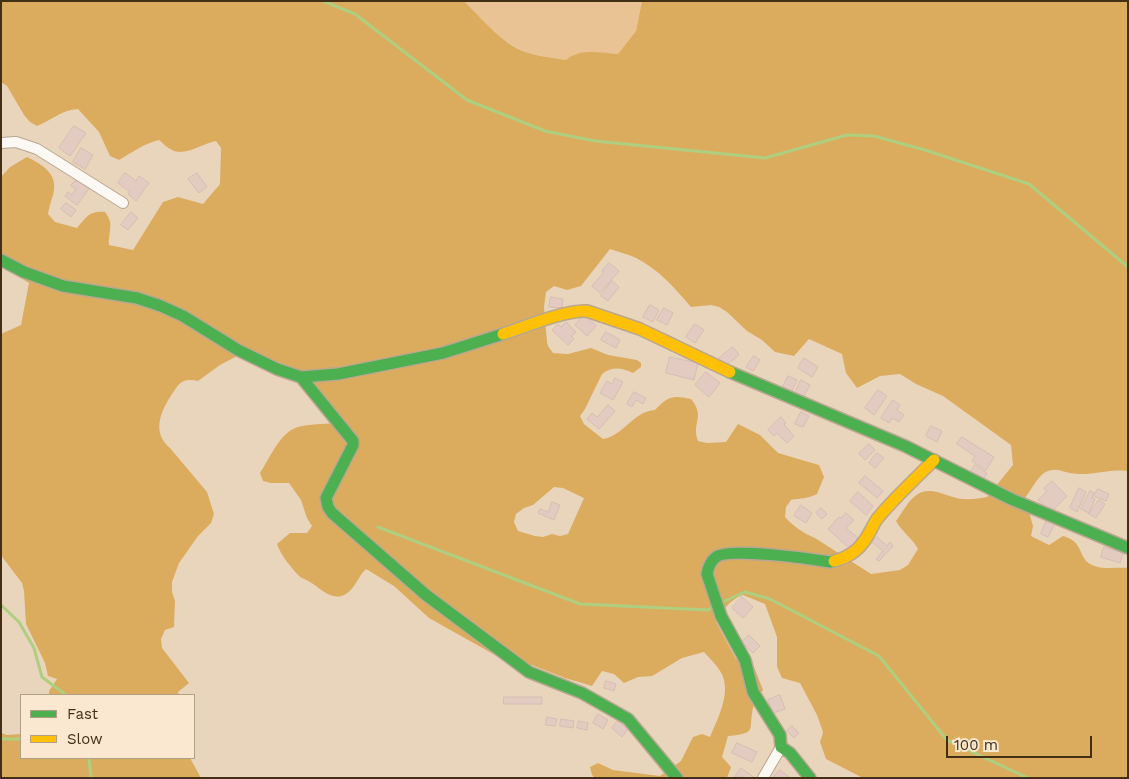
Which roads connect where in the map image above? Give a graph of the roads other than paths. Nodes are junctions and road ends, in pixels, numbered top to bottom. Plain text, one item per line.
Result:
1 (1, 143) edge
2 (123, 203) dead end
3 (1, 260) edge
4 (302, 377) junction
5 (934, 460) junction
6 (1128, 548) edge
7 (781, 747) junction
8 (677, 778) edge
9 (763, 778) edge
10 (810, 778) edge

1 - 2 street
3 - 4 street
4 - 5 street
4 - 8 street
5 - 6 street
5 - 7 street
7 - 9 street
7 - 10 street

